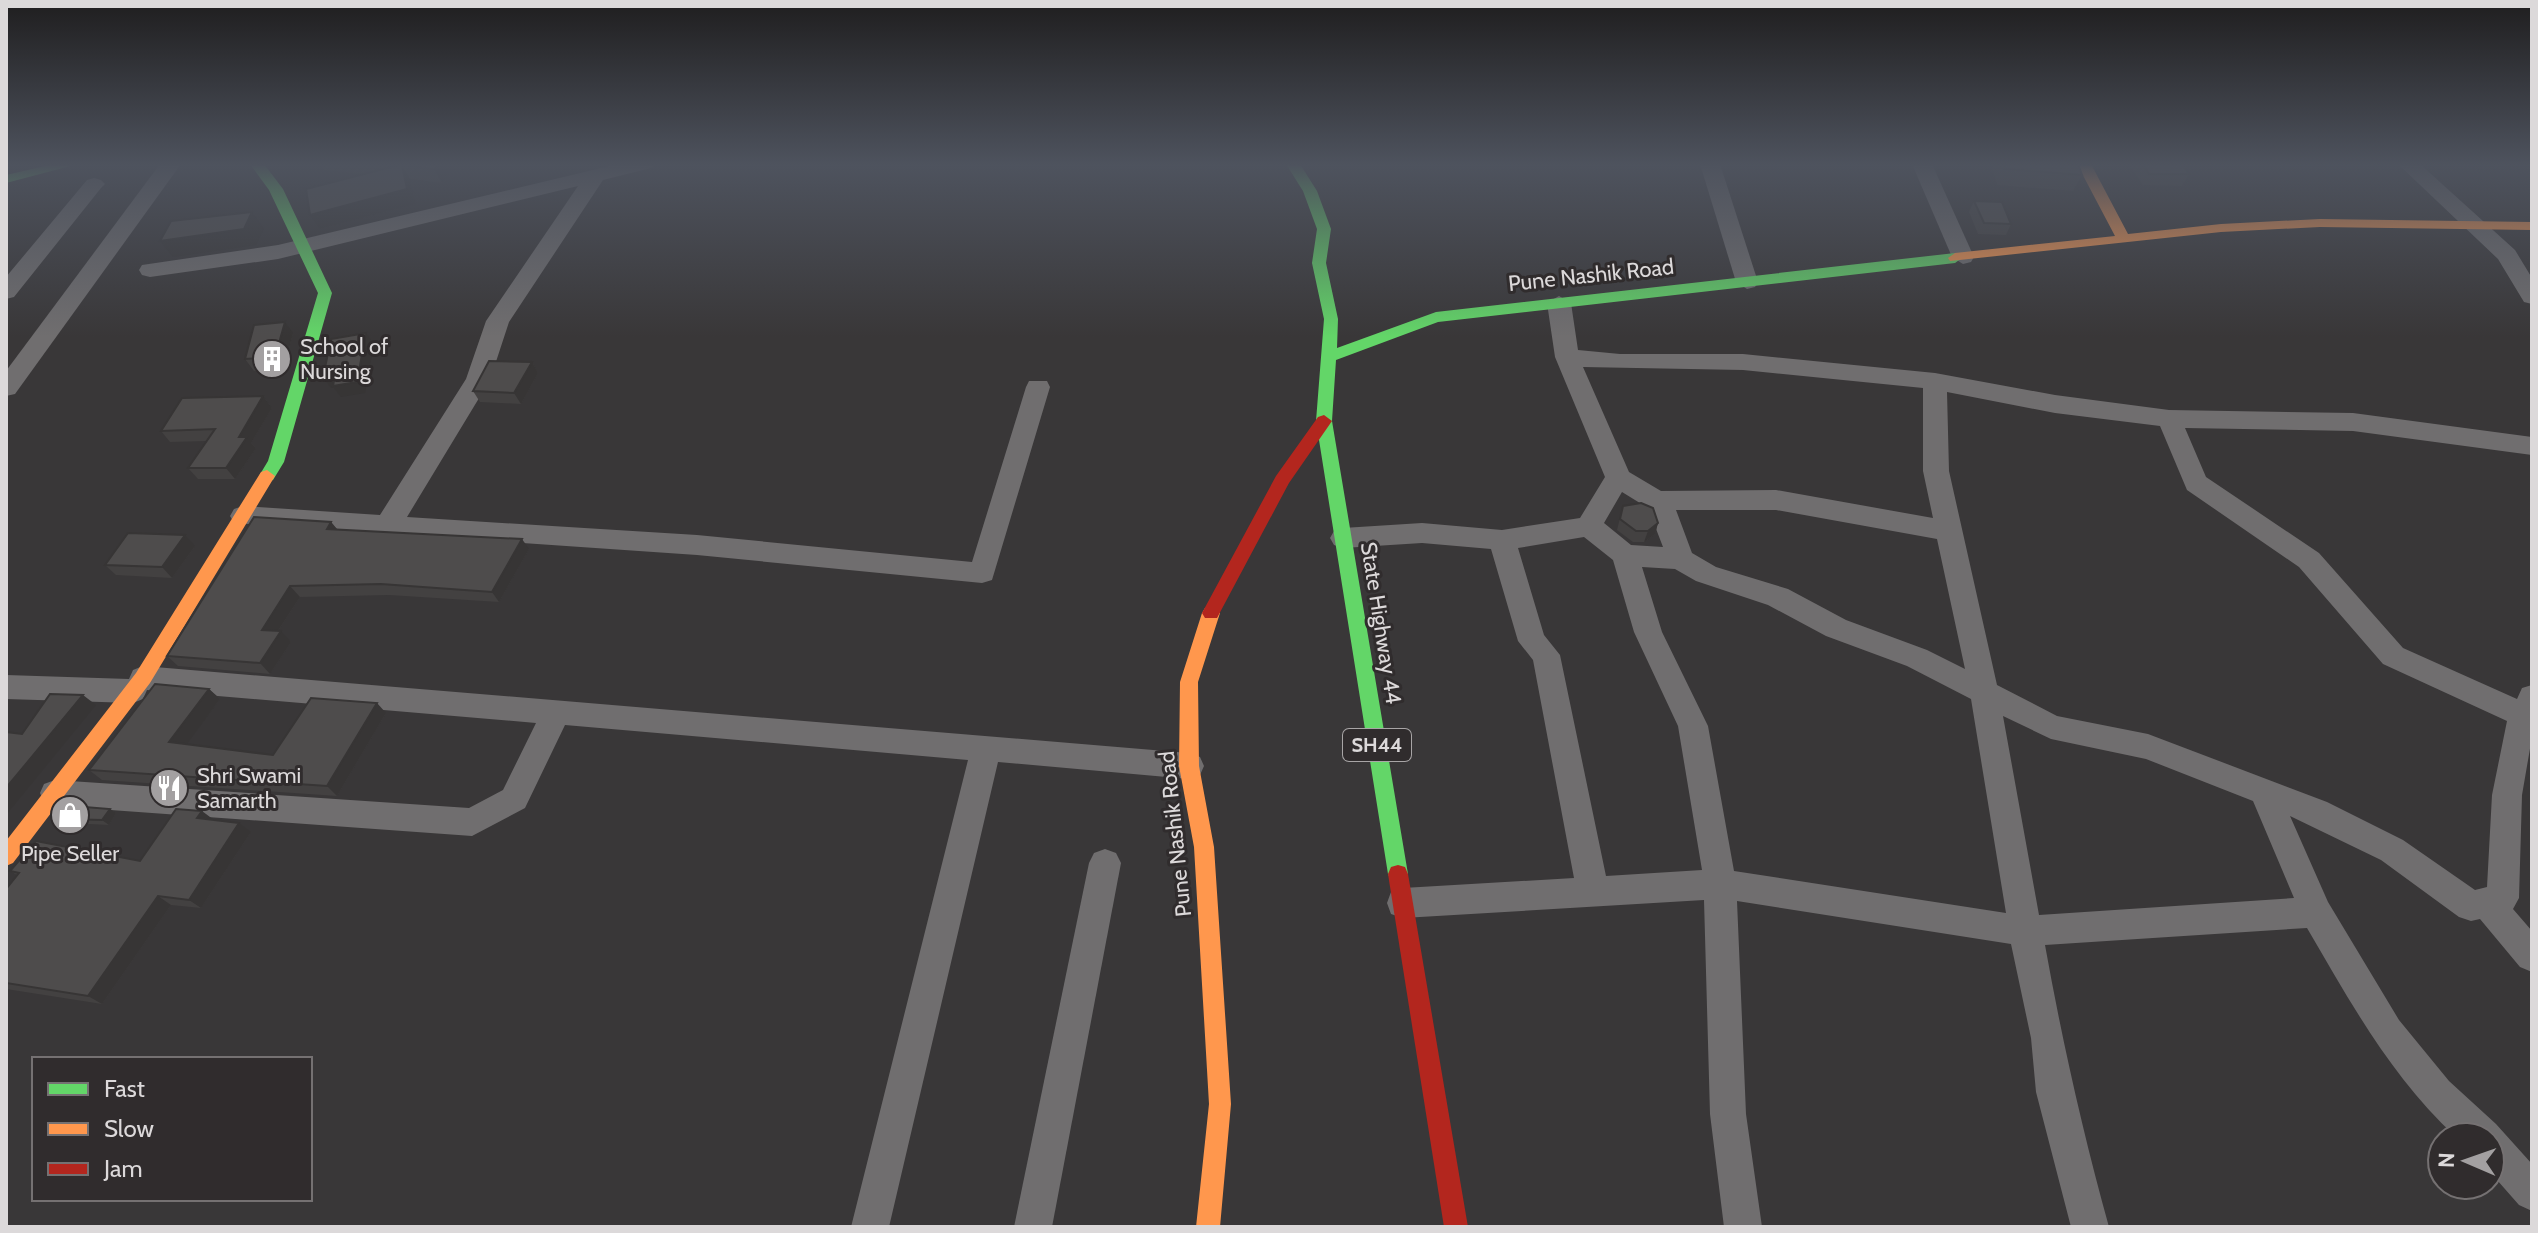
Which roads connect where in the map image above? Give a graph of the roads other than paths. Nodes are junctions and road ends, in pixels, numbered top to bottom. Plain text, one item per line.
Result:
1 (63, 222) edge
2 (129, 222) edge
3 (291, 222) edge
4 (398, 222) edge
5 (565, 222) edge
6 (1321, 222) edge
7 (1728, 222) edge
8 (1947, 222) edge
9 (2115, 222) edge
10 (2473, 222) edge
11 (2477, 225) junction
12 (2532, 226) edge
13 (2124, 239) junction
14 (302, 244) junction
15 (1304, 246) dead end
16 (1963, 257) junction
17 (1319, 263) junction
18 (150, 270) dead end
19 (1747, 282) junction
20 (6, 292) edge
21 (2532, 297) edge
22 (1559, 303) junction
23 (1331, 356) junction
24 (1567, 357) junction
25 (1935, 381) junction
26 (1038, 387) dead end
27 (6, 388) edge
28 (2169, 419) junction
29 (1324, 421) junction
30 (2532, 446) edge
31 (1619, 478) junction
32 (1657, 501) junction
33 (243, 516) junction
34 (387, 526) junction
35 (1589, 526) junction
36 (1948, 531) junction
37 (1343, 538) junction
38 (1502, 540) junction
39 (1625, 555) junction
40 (1680, 559) junction
41 (138, 684) junction
42 (6, 687) edge
43 (1984, 692) junction
44 (2527, 706) edge
45 (556, 712) junction
46 (986, 750) junction
47 (2523, 754) edge
48 (1189, 766) junction
49 (55, 793) junction
50 (2265, 794) junction
51 (6, 857) edge
52 (1105, 863) dead end
53 (1720, 884) junction
54 (1592, 889) junction
55 (2487, 902) junction
56 (1403, 903) junction
57 (2316, 912) junction
58 (2025, 931) junction
59 (2532, 956) edge
60 (2466, 1121) edge
61 (2506, 1163) edge
62 (2532, 1192) edge
63 (870, 1227) edge
64 (1033, 1227) edge
65 (1208, 1227) edge
66 (1456, 1227) edge
67 (1743, 1227) edge
68 (2090, 1227) edge

1 - 20 street
2 - 27 street
3 - 14 main road
4 - 14 street
5 - 34 street
6 - 17 main road, State Highway 44 / SH44
7 - 19 street
8 - 16 street
9 - 13 main road
10 - 11 street
11 - 12 main road, Pune Nashik Road
11 - 13 main road, Pune Nashik Road
11 - 21 street
13 - 16 main road, Pune Nashik Road
14 - 18 street
14 - 33 main road
15 - 17 main road, State Highway 44 / SH44
16 - 19 main road, Pune Nashik Road
17 - 23 main road, State Highway 44 / SH44
19 - 22 main road, Pune Nashik Road
22 - 23 main road, Pune Nashik Road
22 - 24 street
23 - 29 main road, State Highway 44 / SH44
24 - 25 street
24 - 31 street
25 - 28 street
25 - 36 street
26 - 34 street
28 - 30 street
28 - 44 street
29 - 37 main road, State Highway 44 / SH44
29 - 48 main road, Pune Nashik Road
31 - 32 street
31 - 35 street
32 - 36 street
32 - 40 street
33 - 34 street
33 - 41 main road
35 - 38 street
35 - 39 street
36 - 43 street
37 - 38 street
37 - 56 main road, State Highway 44 / SH44
38 - 54 street
39 - 40 street
39 - 53 street
40 - 43 street
41 - 42 street
41 - 45 street
41 - 49 main road
43 - 50 street
43 - 58 street
44 - 47 street
45 - 46 street
45 - 49 street
46 - 48 street
46 - 63 street
47 - 55 street
48 - 65 main road, Pune Nashik Road
49 - 51 main road
50 - 55 street
50 - 57 street
52 - 64 street
53 - 54 street
53 - 58 street
53 - 67 street
54 - 56 street
55 - 59 street
56 - 66 main road, State Highway 44 / SH44
57 - 58 street
57 - 60 street
58 - 68 street
61 - 62 street

